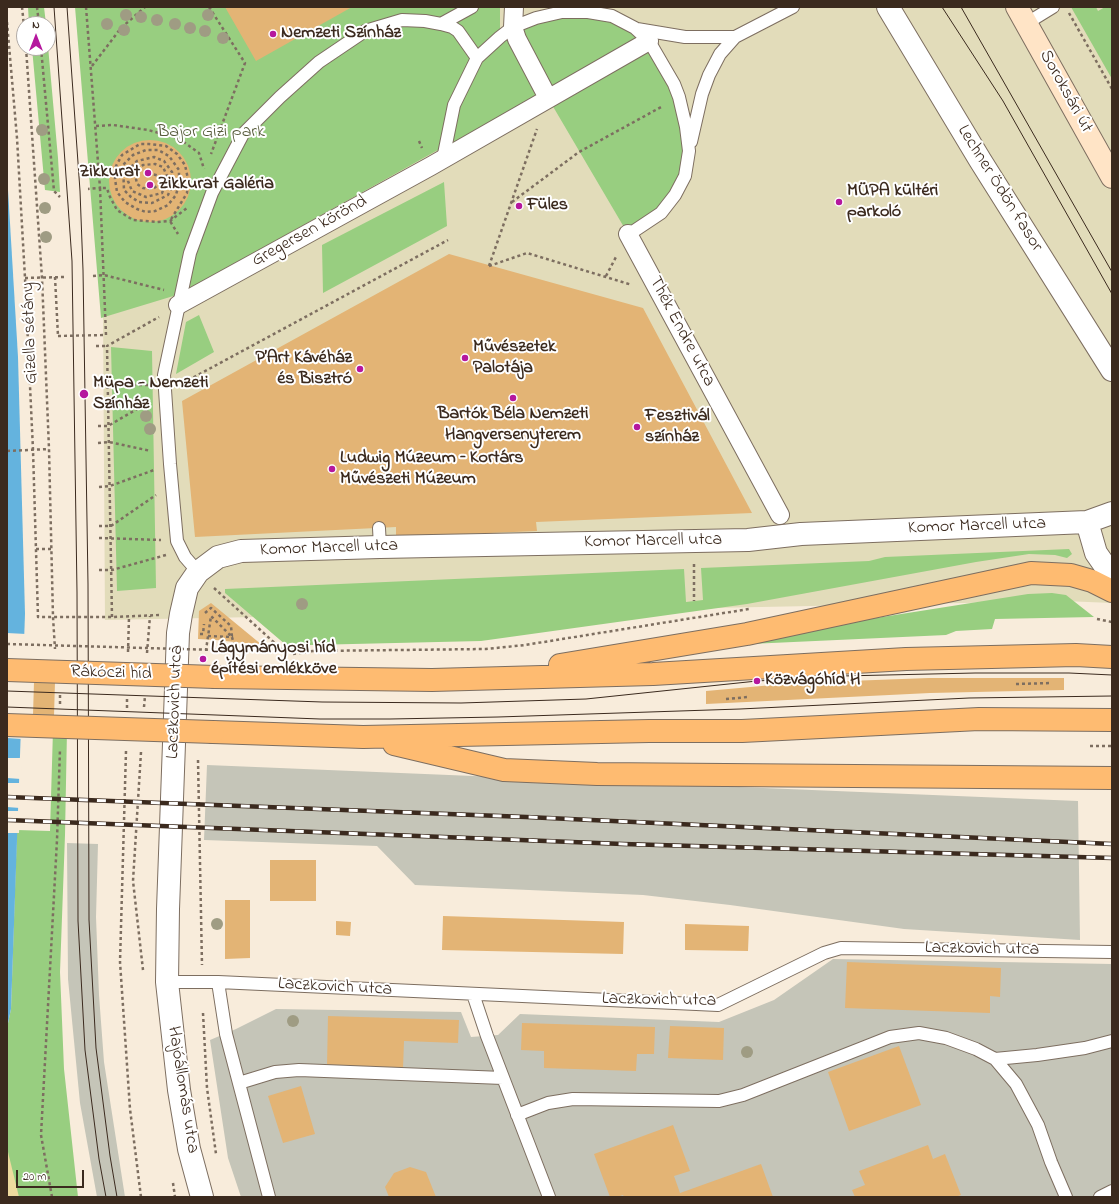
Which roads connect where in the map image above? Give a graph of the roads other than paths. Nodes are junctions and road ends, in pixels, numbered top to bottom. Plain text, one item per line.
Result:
1 (472, 7) edge
2 (514, 7) edge
3 (793, 7) edge
4 (888, 7) edge
5 (1053, 7) edge
6 (1022, 15) edge
7 (442, 24) junction
8 (513, 27) junction
9 (635, 28) junction
10 (735, 37) junction
11 (649, 41) junction
12 (477, 58) junction
13 (548, 98) junction
14 (689, 150) junction
15 (442, 159) junction
16 (1112, 176) edge
17 (631, 232) joint
18 (179, 300) junction
19 (1112, 370) edge
20 (780, 514) dead end
21 (1112, 514) edge
22 (1087, 522) junction
23 (1112, 576) edge
24 (205, 579) junction
25 (1112, 592) edge
26 (181, 614) joint
27 (1112, 657) edge
28 (7, 670) edge
29 (432, 680) junction
30 (1112, 720) edge
31 (7, 725) edge
32 (362, 737) junction
33 (1112, 778) edge
34 (1112, 952) edge
35 (167, 982) junction
36 (218, 982) junction
37 (473, 994) junction
38 (1112, 1041) edge
39 (995, 1059) junction
40 (503, 1078) junction
41 (239, 1083) junction
42 (517, 1115) junction
43 (1112, 1191) edge
44 (202, 1197) edge
45 (269, 1197) edge
46 (549, 1197) edge
47 (1066, 1197) edge
48 (1100, 1197) edge

1 - 7 lane
2 - 8 street
3 - 10 lane
4 - 19 street, Lechner Ödön fasor
5 - 6 lane
6 - 16 main road, Soroksári út
7 - 12 lane
7 - 18 lane
8 - 9 lane
8 - 12 lane
8 - 13 street
9 - 10 lane
9 - 11 lane
10 - 14 lane
11 - 13 street, Gregersen körönd
11 - 14 lane
12 - 15 lane
13 - 15 street, Gregersen körönd
14 - 17 lane
15 - 18 street, Gregersen körönd
17 - 20 street, Thék Endre utca
18 - 24 lane
21 - 22 street, Komor Marcell utca
22 - 23 street
22 - 24 street, Komor Marcell utca
24 - 26 street, Komor Marcell utca
25 - 29 main road
26 - 35 street, Laczkovich utca
27 - 29 main road
28 - 29 main road, Rákóczi híd, bridge
30 - 32 main road
31 - 32 main road, bridge
32 - 33 main road
34 - 37 lane, Laczkovich utca
35 - 36 lane, Laczkovich utca
35 - 44 street, Hajóállomás utca
36 - 37 lane, Laczkovich utca
36 - 41 lane
37 - 40 lane
38 - 39 lane
39 - 42 lane
39 - 47 lane
40 - 41 lane
40 - 42 lane
41 - 45 lane
42 - 46 lane
43 - 48 lane

